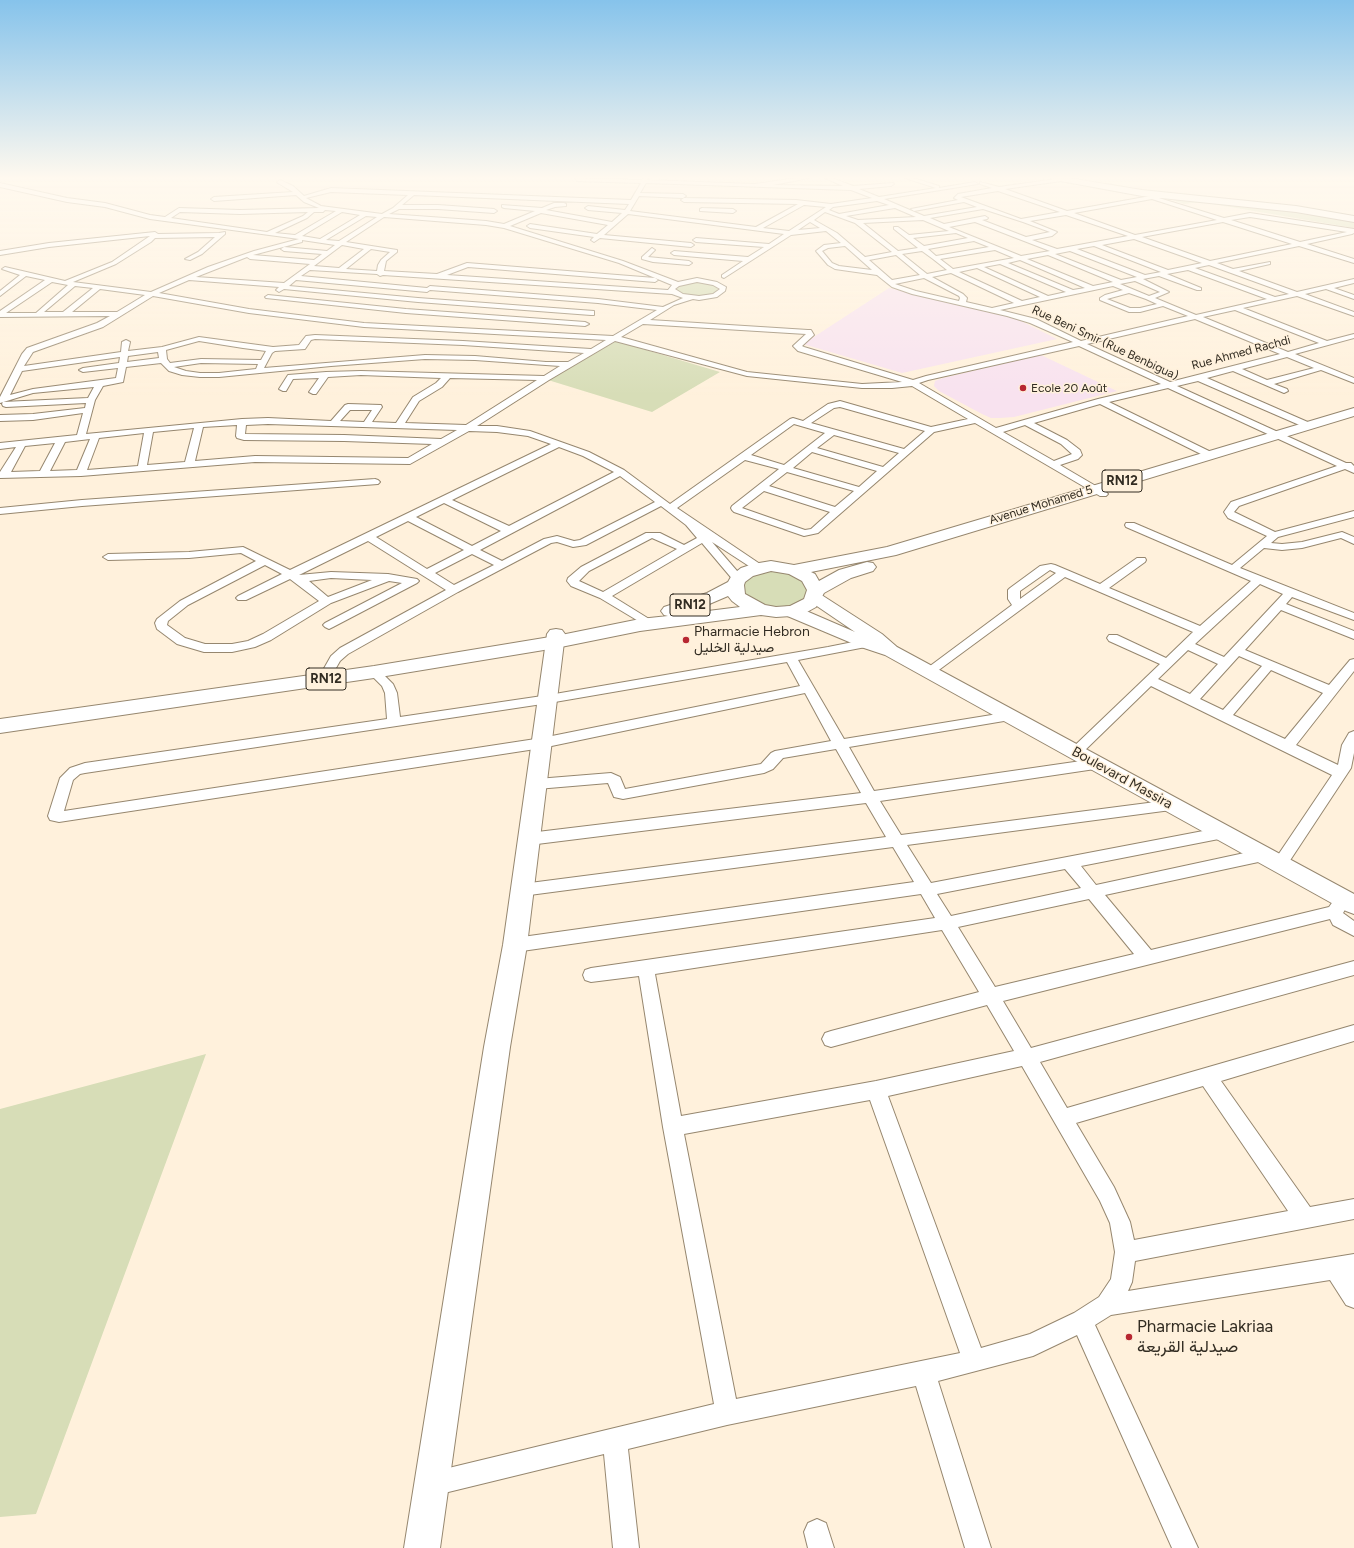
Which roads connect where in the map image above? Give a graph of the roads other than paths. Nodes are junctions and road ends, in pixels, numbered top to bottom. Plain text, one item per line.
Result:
1 (23, 250) edge
2 (133, 250) edge
3 (203, 250) edge
4 (261, 250) edge
5 (302, 250) edge
6 (332, 250) edge
7 (366, 250) edge
8 (393, 250) edge
9 (581, 250) edge
10 (652, 250) edge
11 (654, 250) edge
12 (685, 250) edge
13 (739, 250) edge
14 (820, 250) edge
15 (855, 250) edge
16 (894, 250) edge
17 (914, 250) edge
18 (924, 250) edge
19 (982, 250) edge
20 (1001, 250) edge
21 (1060, 250) edge
22 (1077, 250) edge
23 (1110, 250) edge
24 (1174, 250) edge
25 (1270, 250) edge
26 (1319, 250) edge
27 (659, 251) dead end
28 (1056, 251) joint
29 (667, 252) dead end
30 (760, 252) joint
31 (45, 253) dead end
32 (328, 253) junction
33 (682, 253) junction
34 (897, 253) junction
35 (1048, 253) junction
36 (0, 255) edge
37 (242, 256) junction
38 (935, 258) junction
39 (1020, 258) junction
40 (188, 259) dead end
41 (748, 259) junction
42 (865, 259) junction
43 (1354, 261) edge
44 (315, 262) junction
45 (1001, 262) junction
46 (698, 263) dead end
47 (1210, 263) junction
48 (1268, 263) dead end
49 (727, 265) dead end
50 (739, 266) junction
51 (977, 266) junction
52 (309, 268) junction
53 (1188, 268) junction
54 (2, 271) edge
55 (339, 271) junction
56 (563, 271) junction
57 (952, 271) junction
58 (1233, 271) junction
59 (350, 272) junction
60 (1168, 272) junction
61 (879, 273) junction
62 (25, 274) junction
63 (380, 274) junction
64 (1159, 274) junction
65 (724, 276) junction
66 (924, 276) junction
67 (439, 277) junction
68 (1144, 277) junction
69 (186, 278) junction
70 (296, 278) junction
71 (1136, 279) junction
72 (50, 280) junction
73 (335, 281) junction
74 (704, 281) junction
75 (1354, 281) edge
76 (65, 283) junction
77 (673, 283) junction
78 (715, 283) junction
79 (889, 283) junction
80 (1117, 283) junction
81 (73, 284) junction
82 (551, 284) junction
83 (284, 286) junction
84 (99, 287) junction
85 (1326, 287) junction
86 (1092, 288) junction
87 (1199, 289) dead end
88 (429, 290) junction
89 (1131, 290) junction
90 (322, 291) junction
91 (1072, 292) junction
92 (675, 293) junction
93 (0, 294) edge
94 (152, 294) junction
95 (1297, 294) junction
96 (536, 296) junction
97 (1354, 297) edge
98 (690, 298) junction
99 (1047, 298) junction
100 (1148, 298) junction
101 (1272, 298) junction
102 (418, 300) junction
103 (308, 301) junction
104 (598, 301) junction
105 (443, 302) junction
106 (962, 303) junction
107 (1020, 303) junction
108 (672, 304) junction
109 (1164, 304) junction
110 (1327, 304) junction
111 (302, 306) dead end
112 (1234, 307) junction
113 (525, 308) junction
114 (664, 308) junction
115 (990, 310) junction
116 (406, 311) junction
117 (432, 312) junction
118 (591, 313) junction
119 (65, 314) junction
120 (116, 314) junction
121 (1354, 314) edge
122 (0, 315) edge
123 (37, 315) junction
124 (1194, 317) junction
125 (641, 322) junction
126 (585, 324) junction
127 (388, 328) junction
128 (580, 335) junction
129 (1354, 336) edge
130 (614, 338) junction
131 (375, 340) junction
132 (1338, 340) junction
133 (126, 342) dead end
134 (463, 343) junction
135 (1080, 343) junction
136 (1326, 343) junction
137 (98, 346) dead end
138 (1354, 346) edge
139 (162, 349) junction
140 (272, 349) junction
141 (592, 351) junction
142 (1285, 353) junction
143 (124, 354) junction
144 (366, 355) junction
145 (450, 357) junction
146 (90, 358) junction
147 (263, 362) junction
148 (166, 363) junction
149 (570, 364) junction
150 (1233, 368) junction
151 (1321, 368) junction
152 (19, 369) junction
153 (121, 369) junction
154 (83, 370) junction
155 (258, 372) junction
156 (326, 374) junction
157 (448, 374) junction
158 (219, 375) junction
159 (291, 377) junction
160 (78, 378) junction
161 (546, 378) junction
162 (1198, 378) junction
163 (1354, 381) edge
164 (913, 383) junction
165 (1267, 383) junction
166 (98, 384) junction
167 (1167, 384) junction
168 (72, 386) junction
169 (283, 390) dead end
170 (1284, 391) dead end
171 (313, 392) dead end
172 (91, 400) junction
173 (1, 401) edge
174 (1101, 401) junction
175 (89, 410) junction
176 (1354, 412) edge
177 (0, 418) edge
178 (1354, 418) edge
179 (976, 420) junction
180 (242, 422) junction
181 (334, 422) junction
182 (1026, 422) junction
183 (367, 423) junction
184 (806, 423) junction
185 (399, 425) junction
186 (1307, 425) junction
187 (199, 426) junction
188 (469, 427) junction
189 (931, 430) junction
190 (833, 431) junction
191 (995, 431) junction
192 (149, 432) junction
193 (95, 437) junction
194 (1281, 437) junction
195 (81, 438) junction
196 (61, 440) junction
197 (443, 442) junction
198 (22, 444) junction
199 (560, 444) junction
200 (0, 446) edge
201 (811, 449) junction
202 (905, 452) junction
203 (1208, 454) junction
204 (743, 456) junction
205 (1349, 464) edge
206 (190, 465) junction
207 (1052, 465) junction
208 (786, 468) junction
209 (142, 469) junction
210 (883, 470) junction
211 (1354, 470) edge
212 (621, 472) junction
213 (81, 473) junction
214 (2, 475) edge
215 (43, 475) junction
216 (375, 482) dead end
217 (762, 487) junction
218 (860, 490) junction
219 (1099, 492) junction
220 (446, 500) junction
221 (667, 505) junction
222 (0, 511) edge
223 (836, 511) junction
224 (1354, 514) edge
225 (409, 518) junction
226 (1320, 523) junction
227 (1130, 525) dead end
228 (510, 531) junction
229 (1274, 535) junction
230 (1342, 535) junction
231 (369, 537) junction
232 (706, 537) junction
233 (1354, 541) edge
234 (1261, 545) junction
235 (684, 549) junction
236 (472, 550) junction
237 (893, 554) junction
238 (108, 557) dead end
239 (1141, 560) dead end
240 (265, 561) junction
241 (502, 565) junction
242 (759, 568) junction
243 (1233, 569) junction
244 (794, 570) junction
245 (1065, 572) junction
246 (427, 573) junction
247 (295, 577) junction
248 (388, 577) junction
249 (1258, 580) junction
250 (737, 582) junction
251 (1102, 588) junction
252 (454, 590) junction
253 (1291, 592) junction
254 (815, 593) junction
255 (604, 596) junction
256 (242, 598) dead end
257 (327, 601) junction
258 (1019, 606) junction
259 (1280, 606) junction
260 (761, 610) junction
261 (791, 611) junction
262 (1354, 617) edge
263 (646, 621) junction
264 (329, 625) dead end
265 (1201, 631) junction
266 (1354, 635) edge
267 (556, 638) junction
268 (1113, 638) dead end
269 (878, 644) junction
270 (1187, 645) junction
271 (1238, 651) junction
272 (792, 658) junction
273 (1226, 662) junction
274 (1354, 662) edge
275 (1168, 664) junction
276 (1269, 665) junction
277 (374, 672) junction
278 (928, 672) junction
279 (327, 674) junction
280 (1150, 681) junction
281 (809, 688) junction
282 (1331, 691) junction
283 (549, 699) junction
284 (1192, 700) junction
285 (1010, 716) junction
286 (1225, 716) junction
287 (0, 717) edge
288 (394, 722) junction
289 (0, 726) edge
290 (542, 743) junction
291 (1352, 743) edge
292 (840, 745) junction
293 (1287, 746) junction
294 (1075, 752) junction
295 (1095, 764) junction
296 (1341, 773) junction
297 (537, 784) junction
298 (870, 797) junction
299 (1171, 805) junction
300 (1224, 833) junction
301 (529, 838) junction
302 (897, 841) junction
303 (1262, 855) junction
304 (1068, 863) junction
305 (1280, 864) junction
306 (926, 888) junction
307 (522, 890) junction
308 (1094, 891) junction
309 (1344, 906) edge
310 (947, 923) junction
311 (1354, 929) edge
312 (515, 945) junction
313 (1148, 958) junction
314 (646, 968) junction
315 (1354, 968) edge
316 (591, 975) dead end
317 (991, 996) junction
318 (1354, 1033) edge
319 (831, 1039) dead end
320 (1027, 1057) junction
321 (1206, 1075) junction
322 (876, 1090) junction
323 (1063, 1118) junction
324 (673, 1127) junction
325 (1354, 1209) edge
326 (1305, 1218) junction
327 (1126, 1252) junction
328 (1345, 1267) edge
329 (1354, 1297) edge
330 (1107, 1305) junction
331 (1082, 1321) junction
332 (974, 1361) junction
333 (924, 1373) junction
334 (727, 1413) junction
335 (615, 1440) junction
336 (431, 1484) junction
337 (422, 1548) edge
338 (626, 1548) edge
339 (978, 1548) edge
340 (1185, 1548) edge

1 - 36 street
2 - 76 street
3 - 40 street
4 - 37 street
5 - 32 street
6 - 32 street
7 - 55 street
8 - 63 street
9 - 77 street
10 - 46 street
11 - 27 street
12 - 33 street
13 - 30 street
14 - 61 street
15 - 42 street, Rue Beni Smir (Rue Benbigua)
16 - 34 street
17 - 34 street
18 - 38 street
19 - 38 street
20 - 39 street
21 - 28 street
22 - 68 street
23 - 60 street
24 - 47 street
25 - 47 street
26 - 43 street
28 - 35 street
29 - 33 street
30 - 41 street
31 - 36 street
32 - 44 street
33 - 41 street
34 - 42 street
34 - 66 street
35 - 39 street
35 - 80 street
36 - 54 street
37 - 44 street
37 - 69 street
38 - 57 street
39 - 45 street
39 - 86 street
41 - 50 street
42 - 61 street, Rue Beni Smir (Rue Benbigua)
44 - 52 street
45 - 51 street
45 - 91 street
47 - 53 street
47 - 58 street
48 - 58 street
49 - 50 street
50 - 65 street
51 - 57 street
51 - 99 street
52 - 55 street
52 - 70 street
53 - 60 street
53 - 101 street
54 - 62 street
55 - 59 street
56 - 67 street
56 - 77 street
56 - 82 street
57 - 66 street
57 - 107 street
58 - 95 street
59 - 63 street
59 - 73 street
60 - 64 street
61 - 79 street, Rue Beni Smir (Rue Benbigua)
62 - 72 street
62 - 93 street
63 - 67 street
64 - 68 street
64 - 87 street
65 - 74 street
65 - 78 street
66 - 79 street
66 - 106 street
67 - 82 street
67 - 88 street
68 - 71 street
69 - 83 street
69 - 94 street
70 - 73 street
70 - 83 street
71 - 80 street
71 - 100 street
72 - 76 street
72 - 122 street
73 - 88 street
73 - 90 street
74 - 77 street
74 - 78 street
75 - 85 street
76 - 81 street
77 - 92 street
78 - 98 street
79 - 106 street, Rue Beni Smir (Rue Benbigua)
80 - 86 street
80 - 89 street
81 - 84 street
81 - 123 street
82 - 92 street
82 - 96 street
83 - 90 street
83 - 103 street
84 - 94 street
84 - 119 street
85 - 95 street
85 - 97 street
86 - 91 street
88 - 96 street
88 - 102 street
89 - 100 street
89 - 109 street
90 - 102 street
90 - 103 street
91 - 99 street
92 - 98 street
92 - 108 street
94 - 120 street
94 - 127 street
95 - 101 street
95 - 110 street
96 - 104 street
96 - 113 street
97 - 110 street
98 - 108 street
99 - 107 street
100 - 109 street
101 - 112 street
102 - 105 street
102 - 116 street
103 - 111 street
103 - 116 street
104 - 114 street
104 - 118 street
105 - 113 street
105 - 117 street
106 - 115 street, Rue Beni Smir (Rue Benbigua)
107 - 115 street
108 - 114 street
109 - 124 street
110 - 121 street
112 - 124 street
112 - 136 street
113 - 118 street
114 - 125 street
115 - 135 street, Rue Beni Smir (Rue Benbigua)
116 - 117 street
116 - 127 street
117 - 126 street
118 - 126 street
119 - 120 street
119 - 123 street
120 - 152 street
122 - 123 street
124 - 135 street
124 - 142 street
125 - 130 street
125 - 164 street
126 - 128 street
127 - 128 street
127 - 131 street
128 - 130 street
129 - 132 street, Rue Ahmed Rachdi
130 - 141 street
130 - 164 street
131 - 134 street
131 - 140 street
131 - 144 street
132 - 136 street, Rue Ahmed Rachdi
132 - 138 street
133 - 143 street
134 - 141 street
134 - 145 street
135 - 164 street
135 - 167 street, Rue Beni Smir (Rue Benbigua)
136 - 142 street, Rue Ahmed Rachdi
137 - 146 street
139 - 140 street
139 - 143 street
139 - 148 street
140 - 147 street
141 - 149 street
142 - 150 street, Rue Ahmed Rachdi
142 - 151 street
143 - 146 street
143 - 153 street
144 - 145 street
144 - 155 street
145 - 149 street
146 - 152 street
146 - 154 street
147 - 148 street
147 - 155 street
148 - 153 street
148 - 158 street
149 - 161 street
150 - 162 street, Rue Ahmed Rachdi
150 - 165 street
151 - 163 street
151 - 165 street
152 - 173 street
153 - 154 street
153 - 160 street
153 - 166 street
154 - 160 street
155 - 158 street
156 - 157 street
156 - 159 street
156 - 171 street
157 - 161 street
157 - 185 street
158 - 159 street
159 - 169 street
160 - 168 street
161 - 188 street
162 - 167 street, Rue Ahmed Rachdi
162 - 186 street
164 - 179 street
165 - 170 street
166 - 168 street
166 - 172 street
167 - 174 street, Rue Ahmed Rachdi
167 - 194 street, Rue Beni Smir (Rue Benbigua)
168 - 173 street
172 - 173 street
172 - 175 street
174 - 182 street, Rue Ahmed Rachdi
174 - 203 street
175 - 177 street
175 - 195 street
176 - 186 main road, Avenue Mohamed 5 / RN12
178 - 194 main road, Avenue Mohamed 5 / RN12
179 - 189 street
179 - 191 street
180 - 181 street
180 - 187 street
180 - 197 street
181 - 183 street
181 - 183 street
182 - 191 street, Rue Ahmed Rachdi
182 - 207 street
183 - 185 street
184 - 189 street
184 - 190 street
184 - 204 street
185 - 188 street
186 - 194 main road, Avenue Mohamed 5 / RN12
187 - 192 street
187 - 206 street
188 - 197 street
188 - 199 street
189 - 202 street
190 - 201 street
190 - 202 street
191 - 207 street
192 - 193 street
192 - 209 street
193 - 195 street
193 - 213 street
194 - 203 main road, Avenue Mohamed 5 / RN12
194 - 205 street, Rue Beni Smir (Rue Benbigua)
194 - 219 main road, Avenue Mohamed 5 / RN12
195 - 196 street
196 - 198 street
196 - 215 street
197 - 206 street
198 - 200 street
198 - 214 street
199 - 212 street
199 - 220 street
201 - 208 street
201 - 210 street
202 - 210 street
203 - 219 main road, Avenue Mohamed 5 / RN12
204 - 208 street
204 - 221 street
205 - 211 street, Rue Beni Smir (Rue Benbigua)
205 - 229 street
206 - 209 street
207 - 219 street
208 - 217 street
208 - 218 street
209 - 213 street
210 - 218 street
212 - 221 street
212 - 228 street
213 - 215 street
214 - 215 street
216 - 222 street
217 - 223 street
217 - 223 street
218 - 223 street
219 - 237 main road, Avenue Mohamed 5 / RN12
220 - 225 street
220 - 228 street
221 - 232 street
221 - 241 street
224 - 226 street
225 - 231 street
225 - 236 street
226 - 229 street
226 - 230 street
227 - 243 street
228 - 236 street
229 - 234 street
230 - 233 street
230 - 234 street
231 - 246 street
231 - 247 street
232 - 235 street
232 - 242 street
232 - 250 street
234 - 243 street
235 - 255 street
235 - 255 street
236 - 241 street
236 - 246 street
237 - 244 main road, RN12
237 - 254 main road, RN12
238 - 240 street
239 - 251 street
240 - 247 street
240 - 257 street
241 - 252 street
242 - 244 main road, RN12
242 - 250 main road, RN12
243 - 249 street
244 - 254 main road, RN12
245 - 251 street
245 - 258 street
245 - 258 street
246 - 252 street
247 - 248 street
247 - 256 street
247 - 257 street
248 - 257 street
248 - 264 street
249 - 253 street
249 - 265 street
250 - 260 main road, RN12
250 - 263 main road, RN12
251 - 265 street
252 - 279 street
253 - 259 street
253 - 262 street
254 - 261 main road, RN12
254 - 269 street
255 - 263 street
258 - 278 street
259 - 266 street
259 - 271 street
260 - 261 main road, RN12
260 - 263 main road, RN12
261 - 269 street
263 - 267 main road, RN12
265 - 270 street
267 - 277 main road, RN12
267 - 279 main road, RN12
267 - 283 street
268 - 275 street
269 - 272 street
269 - 278 street, Boulevard Massira
270 - 273 street
270 - 275 street
271 - 273 street
271 - 276 street
272 - 281 street
272 - 283 street
273 - 284 street
274 - 282 street
275 - 280 street
276 - 282 street
276 - 286 street
277 - 279 main road, RN12
277 - 288 street
278 - 285 street, Boulevard Massira
279 - 287 main road, RN12
279 - 289 main road, RN12
280 - 284 street
280 - 294 street
281 - 290 street
281 - 292 street
282 - 293 street
283 - 288 street
283 - 290 street
284 - 286 street
285 - 292 street
285 - 294 street, Boulevard Massira
286 - 293 street
288 - 290 street
290 - 297 street
291 - 296 street
292 - 297 street
292 - 298 street
293 - 296 street
294 - 295 street, Boulevard Massira
295 - 298 street
295 - 299 street, Boulevard Massira
296 - 305 street
297 - 301 street
298 - 301 street
298 - 302 street
299 - 300 street, Boulevard Massira
299 - 302 street
300 - 303 street, Boulevard Massira
300 - 304 street
301 - 307 street
302 - 306 street
302 - 307 street
303 - 305 street, Boulevard Massira
303 - 308 street
304 - 306 street
304 - 308 street
305 - 309 street, Boulevard Massira
306 - 310 street
306 - 312 street
307 - 312 street
308 - 310 street
308 - 313 street
309 - 311 street
309 - 313 street
310 - 314 street
310 - 317 street
312 - 336 street
313 - 317 street
314 - 316 street
314 - 324 street
315 - 320 street
317 - 319 street
317 - 320 street
318 - 321 street
320 - 322 street
320 - 323 street
321 - 323 street
321 - 326 street
322 - 324 street
322 - 332 street
323 - 327 street
324 - 334 street
325 - 326 street
326 - 327 street
327 - 330 street
328 - 329 street
328 - 330 street
330 - 331 street
331 - 332 street
331 - 340 street
332 - 333 street
333 - 334 street
333 - 339 street
334 - 335 street
335 - 336 street
335 - 338 street
336 - 337 street

